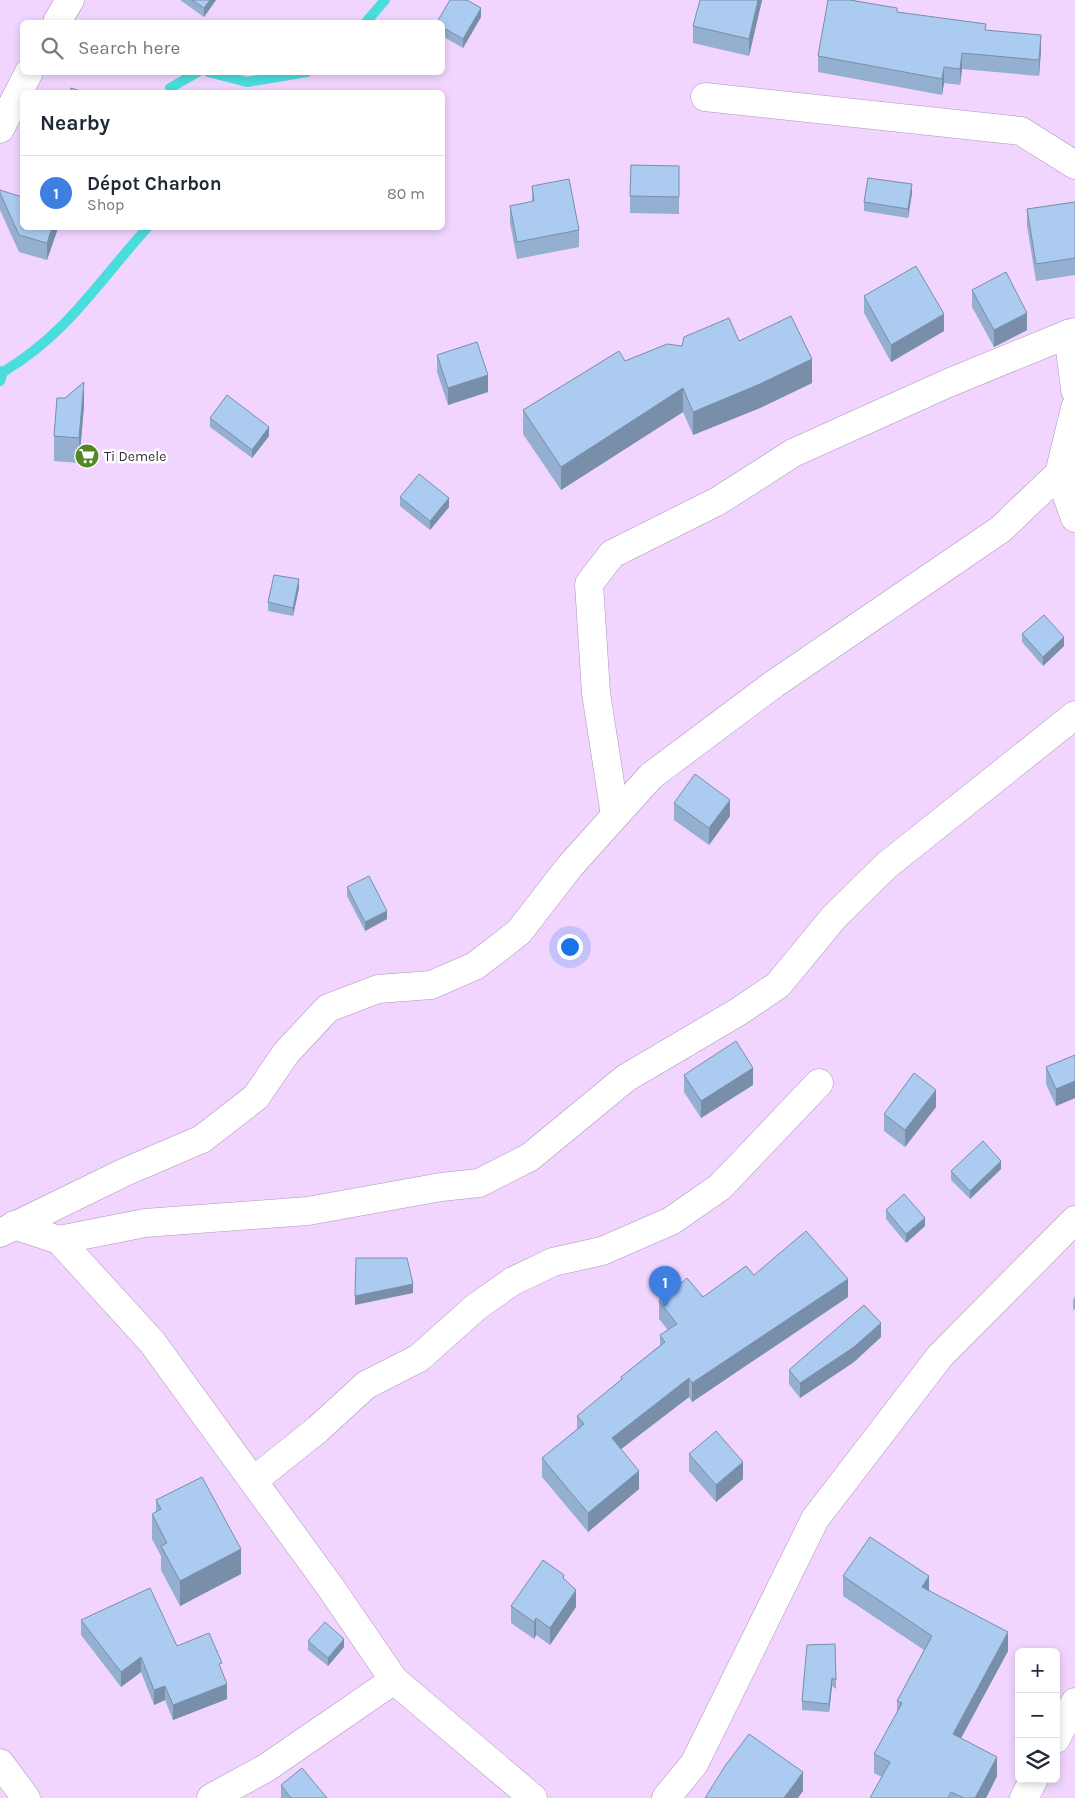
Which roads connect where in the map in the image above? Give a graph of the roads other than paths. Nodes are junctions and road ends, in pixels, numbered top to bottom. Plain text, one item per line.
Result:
1 (70, 0) edge
2 (58, 20) edge
3 (27, 75) edge
4 (705, 97) dead end
5 (0, 128) edge
6 (1075, 165) edge
7 (1072, 333) edge
8 (1075, 390) edge
9 (1075, 408) edge
10 (1067, 466) edge
11 (1075, 518) edge
12 (1075, 716) edge
13 (615, 815) junction
14 (819, 1083) dead end
15 (1075, 1220) edge
16 (7, 1229) edge
17 (59, 1240) junction
18 (253, 1481) junction
19 (394, 1680) junction
20 (1075, 1702) edge
21 (1057, 1738) edge
22 (0, 1763) edge
23 (1032, 1783) edge
24 (26, 1798) edge
25 (211, 1798) edge
26 (533, 1798) edge
27 (666, 1798) edge
28 (1024, 1798) edge

1 - 2 street
3 - 5 street
4 - 6 street
7 - 8 street
7 - 13 street
9 - 10 street
10 - 11 street
10 - 13 street
12 - 17 street
13 - 16 street
14 - 18 street
15 - 27 street
16 - 17 street
17 - 18 street
18 - 19 street
19 - 25 street
19 - 26 street
20 - 21 street
22 - 24 street
23 - 28 street

